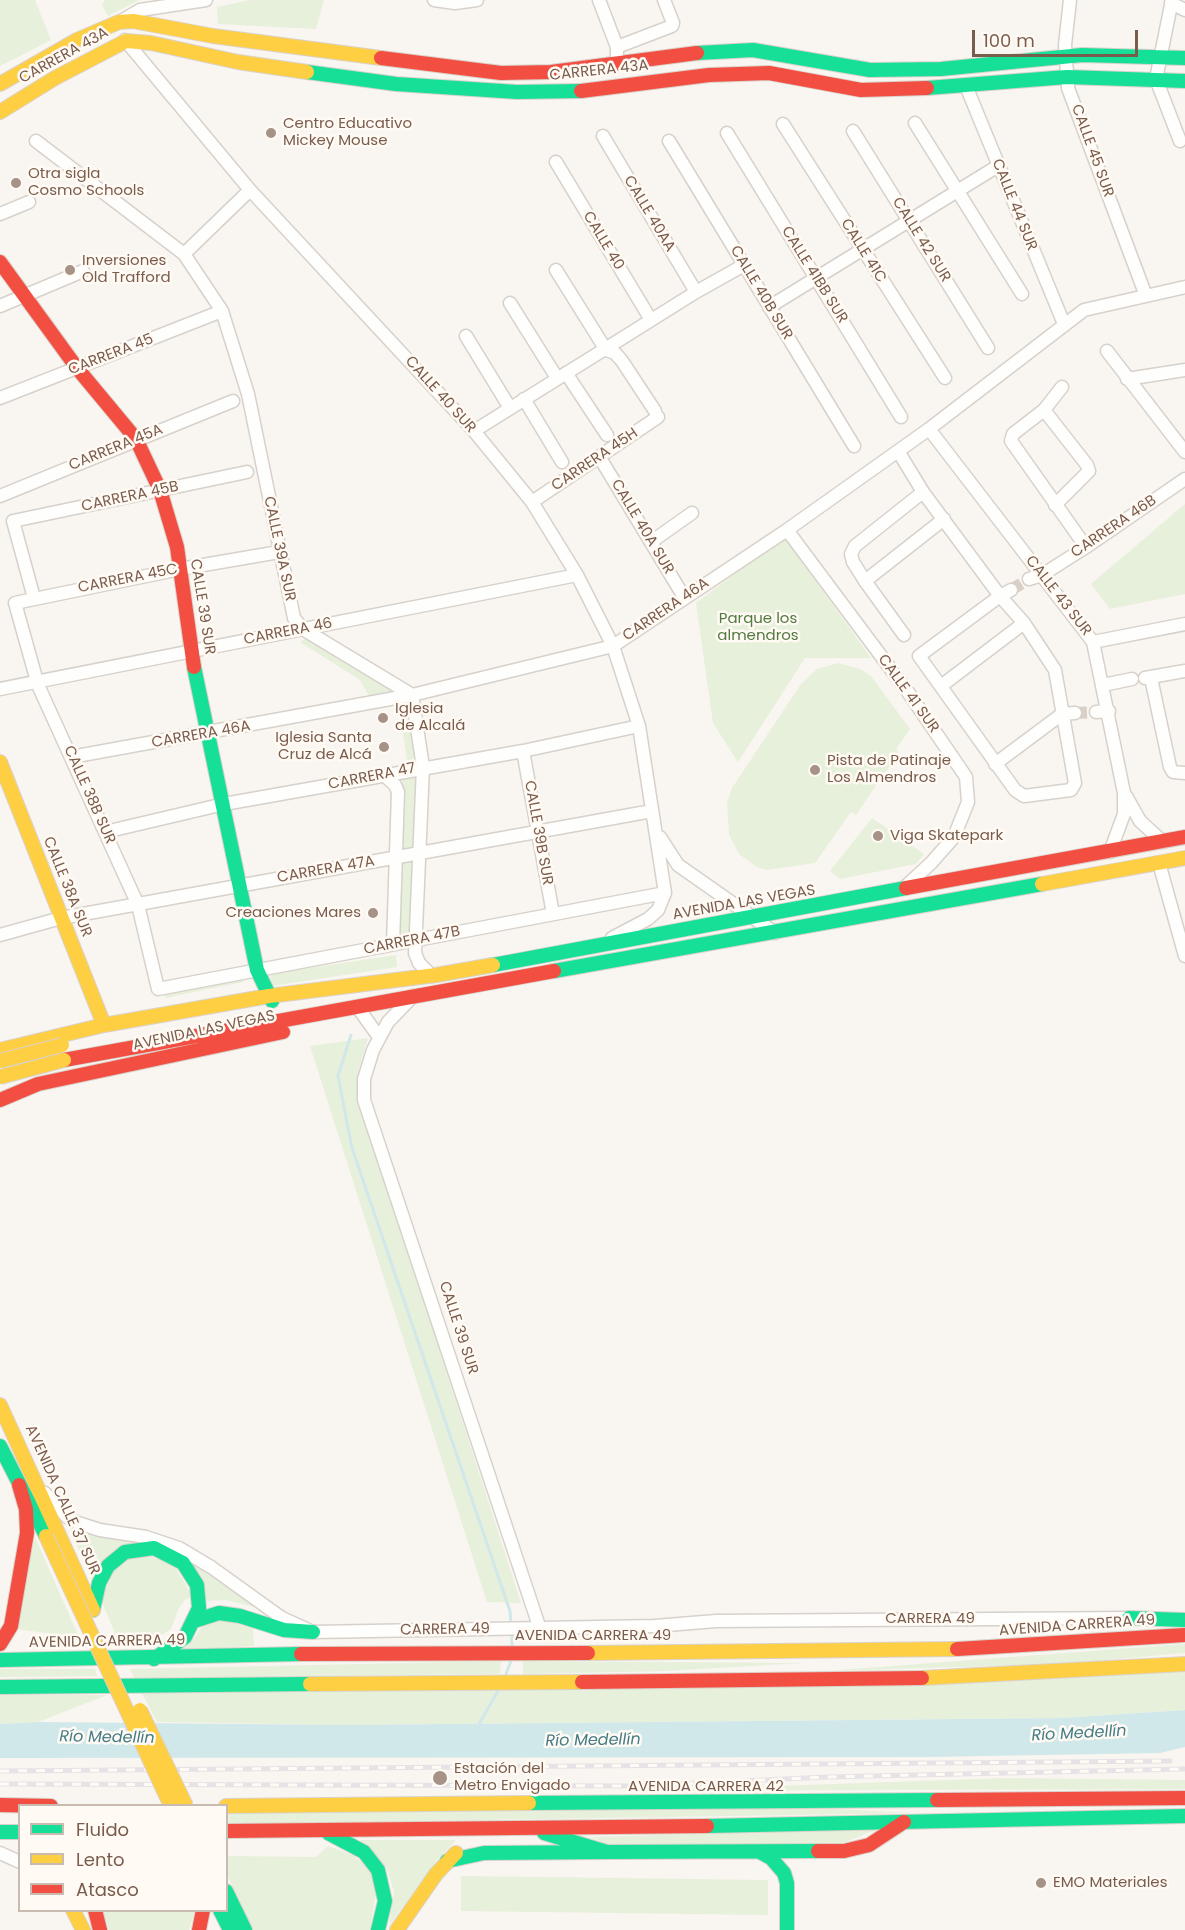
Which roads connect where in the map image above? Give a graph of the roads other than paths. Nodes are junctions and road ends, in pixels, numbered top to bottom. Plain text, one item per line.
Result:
1 (206, 0) edge
2 (434, 0) edge
3 (477, 0) edge
4 (599, 0) edge
5 (664, 0) edge
6 (1070, 0) edge
7 (1175, 1) edge
8 (1185, 9) edge
9 (119, 22) junction
10 (126, 41) junction
11 (617, 47) junction
12 (1066, 56) junction
13 (1161, 56) junction
14 (1185, 58) edge
15 (618, 65) junction
16 (1067, 76) junction
17 (1156, 78) junction
18 (1185, 81) edge
19 (0, 84) edge
20 (966, 86) junction
21 (0, 112) edge
22 (915, 123) dead end
23 (783, 124) dead end
24 (853, 131) dead end
25 (727, 133) dead end
26 (603, 136) dead end
27 (36, 141) dead end
28 (669, 141) dead end
29 (1180, 141) dead end
30 (556, 162) dead end
31 (998, 166) junction
32 (250, 190) junction
33 (957, 191) junction
34 (29, 201) dead end
35 (0, 213) edge
36 (910, 220) junction
37 (862, 250) junction
38 (184, 254) junction
39 (0, 262) edge
40 (744, 265) junction
41 (556, 270) dead end
42 (83, 271) dead end
43 (816, 279) junction
44 (1185, 287) edge
45 (696, 292) junction
46 (1022, 294) dead end
47 (26, 296) junction
48 (1146, 296) junction
49 (510, 303) dead end
50 (0, 306) edge
51 (769, 307) junction
52 (222, 311) junction
53 (651, 320) junction
54 (1064, 324) junction
55 (466, 336) dead end
56 (988, 348) dead end
57 (606, 350) junction
58 (1107, 351) dead end
59 (76, 368) junction
60 (1185, 370) edge
61 (562, 376) junction
62 (945, 378) dead end
63 (1126, 379) junction
64 (1062, 387) dead end
65 (0, 398) edge
66 (524, 399) junction
67 (233, 401) dead end
68 (510, 408) junction
69 (1044, 410) junction
70 (901, 417) dead end
71 (929, 429) junction
72 (474, 431) junction
73 (607, 435) dead end
74 (136, 439) junction
75 (854, 446) dead end
76 (898, 451) junction
77 (1185, 452) edge
78 (600, 458) junction
79 (562, 462) dead end
80 (247, 472) dead end
81 (1185, 479) edge
82 (160, 490) junction
83 (923, 492) junction
84 (0, 496) edge
85 (532, 502) junction
86 (1055, 505) junction
87 (692, 513) dead end
88 (944, 519) junction
89 (787, 530) junction
90 (651, 542) junction
91 (1086, 547) junction
92 (279, 552) junction
93 (180, 569) junction
94 (577, 575) junction
95 (1042, 575) junction
96 (1029, 579) tunnel mouth
97 (865, 581) junction
98 (1006, 593) junction
99 (684, 597) junction
100 (34, 598) junction
101 (15, 603) joint
102 (1024, 623) junction
103 (1185, 624) edge
104 (303, 630) junction
105 (904, 635) dead end
106 (1093, 642) junction
107 (613, 646) junction
108 (191, 650) junction
109 (1185, 670) edge
110 (1142, 679) junction
111 (37, 680) junction
112 (1103, 685) junction
113 (940, 687) junction
114 (0, 689) edge
115 (412, 695) junction
116 (1109, 711) junction
117 (1096, 712) tunnel mouth
118 (1068, 714) junction
119 (639, 726) junction
120 (210, 734) junction
121 (523, 751) junction
122 (71, 757) junction
123 (0, 762) edge
124 (995, 764) junction
125 (423, 767) junction
126 (1185, 773) edge
127 (385, 776) junction
128 (1124, 793) junction
129 (224, 804) junction
130 (652, 811) junction
131 (656, 827) junction
132 (105, 832) junction
133 (537, 832) junction
134 (1185, 837) edge
135 (1163, 842) junction
136 (1110, 852) junction
137 (419, 854) junction
138 (396, 857) junction
139 (1185, 858) edge
140 (1159, 863) junction
141 (240, 885) junction
142 (901, 891) junction
143 (665, 893) junction
144 (138, 905) junction
145 (553, 914) junction
146 (61, 918) junction
147 (753, 918) junction
148 (718, 924) junction
149 (775, 933) junction
150 (0, 935) edge
151 (415, 940) junction
152 (393, 944) junction
153 (595, 946) junction
154 (674, 951) junction
155 (1185, 956) edge
156 (257, 970) junction
157 (432, 976) junction
158 (377, 983) junction
159 (158, 989) joint
160 (415, 995) junction
161 (270, 998) junction
162 (363, 1008) junction
163 (104, 1025) junction
164 (379, 1037) junction
165 (19, 1045) junction
166 (0, 1050) edge
167 (0, 1061) edge
168 (0, 1077) edge
169 (38, 1084) junction
170 (0, 1100) edge
171 (0, 1405) edge
172 (0, 1446) edge
173 (36, 1484) junction
174 (19, 1485) junction
175 (93, 1610) junction
176 (1185, 1612) edge
177 (1130, 1618) junction
178 (1185, 1620) edge
179 (194, 1621) junction
180 (540, 1629) junction
181 (313, 1632) junction
182 (1185, 1635) edge
183 (0, 1644) edge
184 (915, 1651) junction
185 (154, 1659) junction
186 (0, 1660) edge
187 (1185, 1664) edge
188 (752, 1680) junction
189 (0, 1688) edge
190 (1185, 1798) edge
191 (170, 1804) edge
192 (185, 1804) edge
193 (0, 1805) edge
194 (18, 1805) edge
195 (228, 1806) edge
196 (1185, 1816) edge
197 (904, 1822) junction
198 (531, 1829) junction
199 (484, 1830) junction
200 (228, 1831) edge
201 (324, 1831) junction
202 (607, 1852) junction
203 (759, 1852) junction
204 (0, 1853) edge
205 (18, 1861) edge
206 (447, 1861) junction
207 (228, 1896) edge
208 (73, 1912) edge
209 (95, 1912) edge
210 (204, 1912) edge
211 (221, 1912) edge
212 (82, 1930) edge
213 (100, 1930) edge
214 (199, 1930) edge
215 (230, 1930) edge
216 (245, 1930) edge
217 (378, 1930) edge
218 (397, 1930) edge
219 (787, 1930) edge

1 - 9 street, CARRERA 43A
2 - 3 street
4 - 11 street
5 - 11 street, CARRERA 43A
6 - 12 street, CALLE 45 SUR
7 - 8 street
7 - 13 street
9 - 10 street, CALLE 40 SUR
9 - 15 main road, CARRERA 43A
9 - 19 main road, CARRERA 43A
10 - 20 main road, CARRERA 43A
10 - 21 main road, CARRERA 43A
10 - 32 street, CALLE 40 SUR
11 - 15 street
12 - 13 main road, CARRERA 43A
12 - 15 main road, CARRERA 43A
12 - 16 street, CALLE 45 SUR
13 - 14 main road, CARRERA 43A
13 - 17 street
16 - 17 main road, CARRERA 43A
16 - 20 main road, CARRERA 43A
16 - 48 street, CALLE 45 SUR
17 - 18 main road, CARRERA 43A
17 - 29 street
20 - 31 street, CALLE 44 SUR
22 - 33 street
23 - 37 street, CALLE 41C
24 - 36 street, CALLE 42 SUR
25 - 43 street, CALLE 41BB SUR
26 - 45 street, CALLE 40AA
27 - 38 street, CALLE 39A SUR
28 - 40 street, CALLE 40B SUR
30 - 53 street, CALLE 40
31 - 33 street
31 - 54 street, CALLE 44 SUR
32 - 38 street
32 - 72 street, CALLE 40 SUR
33 - 36 street
33 - 46 street
34 - 35 street
36 - 37 street
36 - 56 street, CALLE 42 SUR
37 - 43 street
37 - 62 street, CALLE 41C
38 - 52 street, CALLE 39A SUR
39 - 47 main road, CALLE 39 SUR
40 - 45 street
40 - 51 street, CALLE 40B SUR
41 - 57 street
42 - 47 street
43 - 51 street
43 - 70 street, CALLE 41BB SUR
44 - 48 street, CARRERA 46A
45 - 53 street
47 - 50 street
47 - 59 main road, CALLE 39 SUR
48 - 54 street, CARRERA 46A
49 - 61 street
51 - 75 street, CALLE 40B SUR
52 - 59 street, CARRERA 45
52 - 92 street, CALLE 39A SUR
53 - 57 street
54 - 71 street, CARRERA 46A
55 - 68 street
57 - 61 street
57 - 78 street, CARRERA 45H
58 - 63 street
59 - 65 street, CARRERA 45
59 - 74 main road, CALLE 39 SUR
60 - 63 street
61 - 66 street
61 - 73 street
63 - 77 street
64 - 69 street
66 - 68 street
66 - 79 street
67 - 74 street, CARRERA 45A
68 - 72 street
69 - 86 street
69 - 86 street
71 - 76 street, CARRERA 46A
71 - 95 street, CALLE 43 SUR
72 - 85 street, CALLE 40 SUR
74 - 82 main road, CALLE 39 SUR
74 - 84 street, CARRERA 45A
76 - 83 street
76 - 89 street, CARRERA 46A
78 - 85 street, CARRERA 45H
78 - 90 street, CALLE 40A SUR
80 - 82 street, CARRERA 45B
81 - 91 street, CARRERA 46B
82 - 93 main road, CALLE 39 SUR
82 - 100 street, CARRERA 45B
83 - 88 street
83 - 97 street
85 - 94 street, CALLE 40 SUR
86 - 91 street
87 - 90 street
88 - 97 street
88 - 98 street
89 - 99 street, CARRERA 46A
89 - 142 street, CALLE 41 SUR
90 - 99 street, CALLE 40A SUR
91 - 95 street, CARRERA 46B
92 - 93 street, CARRERA 45C
92 - 104 street, CALLE 39A SUR
93 - 100 street, CARRERA 45C
93 - 108 main road, CALLE 39 SUR
94 - 104 street, CARRERA 46
94 - 107 street, CALLE 40 SUR
95 - 96 street, CARRERA 46B
95 - 106 street, CALLE 43 SUR
97 - 105 street
98 - 102 street
98 - 113 street
99 - 107 street, CARRERA 46A
100 - 101 street, CARRERA 45C
101 - 111 street, CALLE 38B SUR
102 - 113 street
102 - 118 street
103 - 106 street
104 - 108 street, CARRERA 46
104 - 115 street
106 - 112 street, CALLE 43 SUR
107 - 115 street, CARRERA 46A
107 - 119 street, CALLE 40 SUR
108 - 111 street, CARRERA 46
108 - 120 main road, CALLE 39 SUR
109 - 110 street
110 - 112 street
110 - 126 street
111 - 114 street, CARRERA 46
111 - 122 street, CALLE 38B SUR
112 - 116 street, CALLE 43 SUR
113 - 124 street
115 - 120 street, CARRERA 46A
115 - 125 street
116 - 117 street
116 - 128 street, CALLE 43 SUR
118 - 124 street
118 - 124 street
119 - 121 street, CARRERA 47
119 - 130 street, CALLE 40 SUR
120 - 122 street, CARRERA 46A
120 - 129 main road, CALLE 39 SUR
121 - 125 street, CARRERA 47
121 - 133 street, CALLE 39B SUR
122 - 132 street, CALLE 38B SUR
123 - 146 main road, CALLE 38A SUR
125 - 127 street, CARRERA 47
125 - 137 street
127 - 129 street, CARRERA 47
127 - 138 street
128 - 135 street
128 - 136 street
129 - 132 street, CARRERA 47
129 - 141 main road, CALLE 39 SUR
130 - 131 street, CALLE 40 SUR
130 - 133 street, CARRERA 47A
131 - 143 street, CALLE 40 SUR
131 - 147 street, CALLE 40 SUR
132 - 144 street, CALLE 38B SUR
133 - 137 street, CARRERA 47A
133 - 145 street, CALLE 39B SUR
134 - 135 main road, AVENIDA LAS VEGAS
135 - 136 main road, AVENIDA LAS VEGAS
136 - 142 main road, AVENIDA LAS VEGAS
137 - 138 street, CARRERA 47A
137 - 151 street
138 - 141 street, CARRERA 47A
138 - 152 street
139 - 140 main road, AVENIDA LAS VEGAS
140 - 149 main road, AVENIDA LAS VEGAS
140 - 155 street
141 - 144 street, CARRERA 47A
141 - 156 main road, CALLE 39 SUR
142 - 147 main road, AVENIDA LAS VEGAS
143 - 145 street, CARRERA 47B
143 - 153 street
144 - 146 street, CARRERA 47A
144 - 159 street, CALLE 38B SUR
145 - 151 street, CARRERA 47B
146 - 150 street, CARRERA 47A
146 - 163 main road, CALLE 38A SUR
147 - 148 main road, AVENIDA LAS VEGAS
147 - 149 street, CALLE 40 SUR
148 - 153 main road, AVENIDA LAS VEGAS
148 - 154 main road
149 - 154 main road, AVENIDA LAS VEGAS
151 - 152 street, CARRERA 47B
151 - 157 street
152 - 156 street, CARRERA 47B
153 - 157 main road, AVENIDA LAS VEGAS
154 - 160 main road, AVENIDA LAS VEGAS
156 - 159 street, CARRERA 47B
156 - 161 main road, CALLE 39 SUR
157 - 158 main road, AVENIDA LAS VEGAS
158 - 161 main road, AVENIDA LAS VEGAS
158 - 162 main road
160 - 162 main road, AVENIDA LAS VEGAS
160 - 164 street, CALLE 39 SUR
161 - 163 main road, AVENIDA LAS VEGAS
161 - 167 main road, AVENIDA LAS VEGAS, bridge
162 - 164 street
162 - 168 main road, AVENIDA LAS VEGAS, bridge
162 - 169 main road, AVENIDA LAS VEGAS
163 - 165 main road, AVENIDA LAS VEGAS
164 - 180 street, CALLE 39 SUR
165 - 166 main road, AVENIDA LAS VEGAS
165 - 169 main road
169 - 170 main road, AVENIDA LAS VEGAS
171 - 173 main road, AVENIDA CALLE 37 SUR
172 - 174 main road, AVENIDA CALLE 37 SUR
173 - 175 main road, AVENIDA CALLE 37 SUR
173 - 181 street, CARRERA 49
174 - 183 main road
174 - 191 main road, AVENIDA CALLE 37 SUR, bridge
175 - 179 main road
175 - 192 main road, AVENIDA CALLE 37 SUR, bridge
176 - 177 street, CARRERA 49
177 - 178 main road
177 - 180 street, CARRERA 49
179 - 181 main road
179 - 185 main road
180 - 181 street, CARRERA 49
182 - 184 main road, AVENIDA CARRERA 49
184 - 185 main road, AVENIDA CARRERA 49
184 - 188 main road
185 - 186 main road, AVENIDA CARRERA 49
187 - 188 main road
188 - 189 main road
190 - 195 main road, AVENIDA CARRERA 42
193 - 194 main road
196 - 197 main road
197 - 198 main road
197 - 203 main road
198 - 199 main road
198 - 202 main road
199 - 201 main road
199 - 206 main road
200 - 201 main road
201 - 217 main road
202 - 203 main road
202 - 206 main road
203 - 219 main road
204 - 205 street
206 - 218 main road
207 - 216 main road
208 - 212 main road
209 - 213 main road
210 - 214 main road
211 - 215 main road

